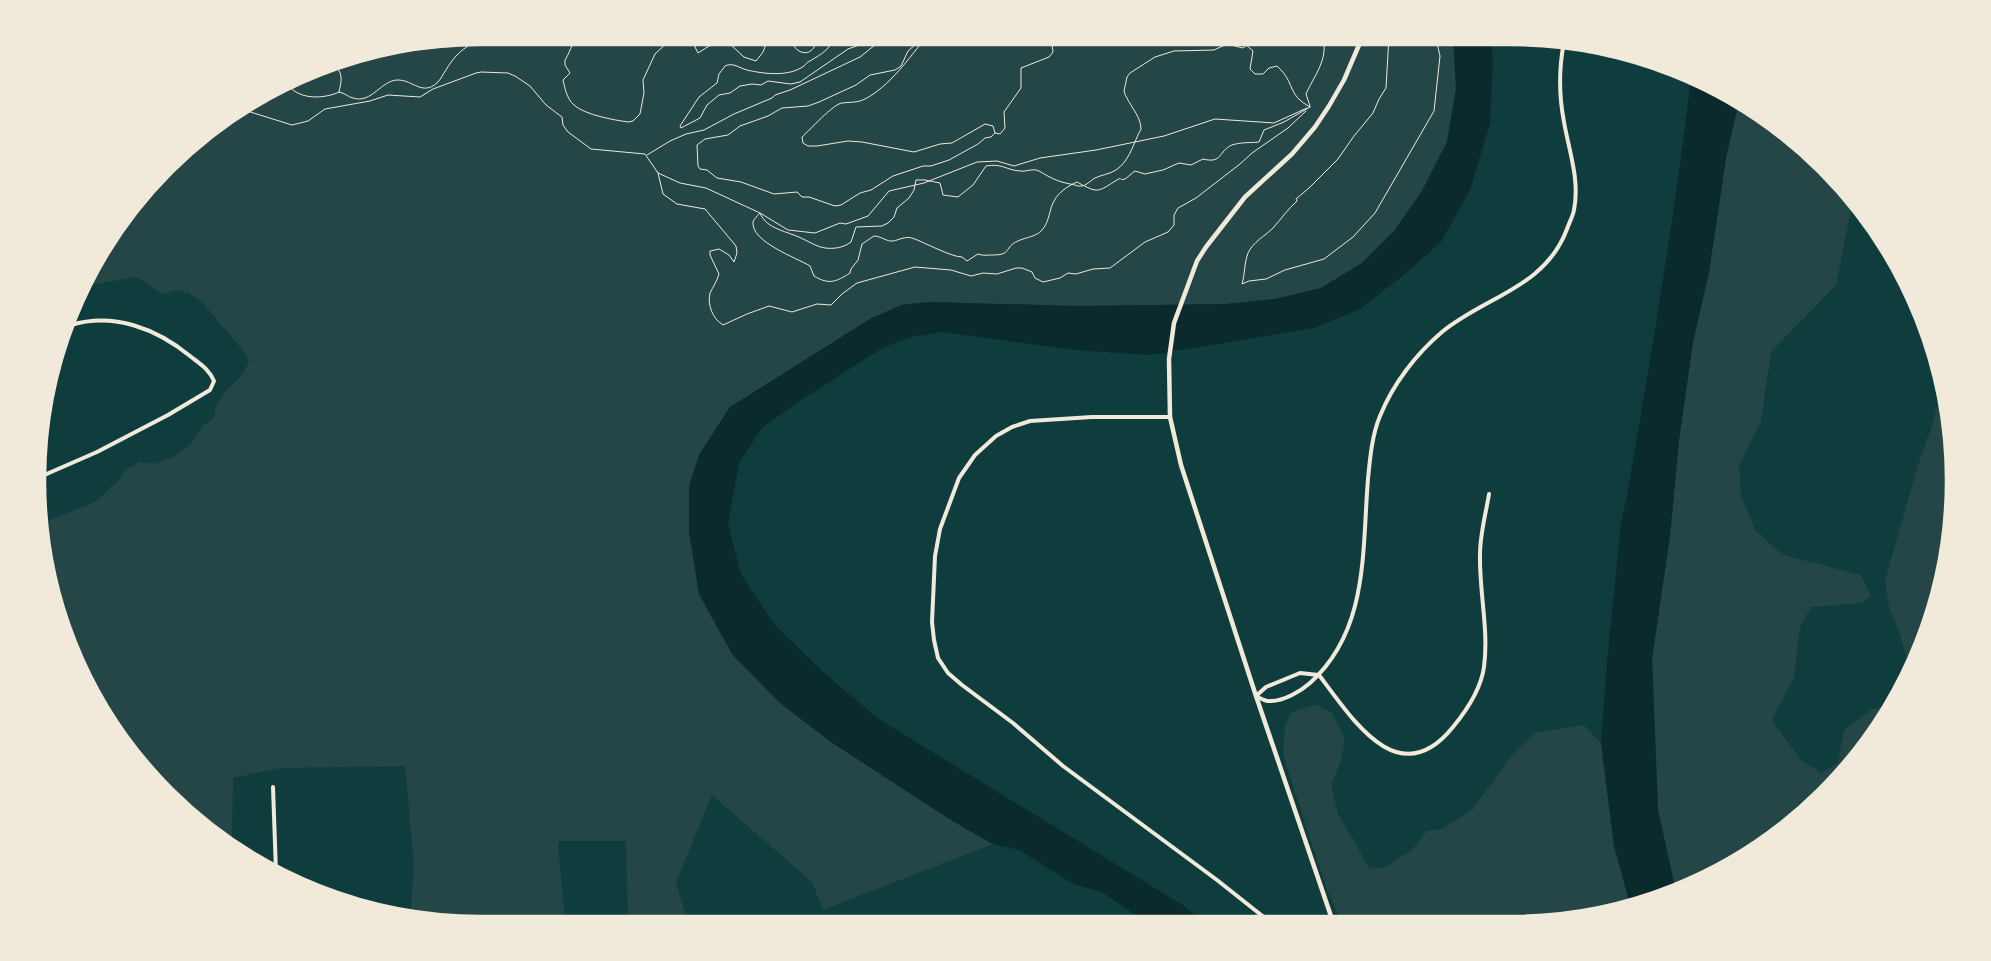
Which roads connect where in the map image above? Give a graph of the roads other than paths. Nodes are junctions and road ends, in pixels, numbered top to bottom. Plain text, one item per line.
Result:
1 (1359, 45) edge
2 (1564, 49) edge
3 (74, 324) edge
4 (1170, 417) junction
5 (45, 475) edge
6 (1489, 494) dead end
7 (1319, 675) junction
8 (1256, 696) junction
9 (273, 787) dead end
10 (276, 865) edge
11 (1262, 916) edge
12 (1331, 916) edge

1 - 4 street
2 - 7 street
3 - 5 street
4 - 8 street
4 - 11 street
6 - 7 street
7 - 8 street
7 - 8 street
8 - 12 street
9 - 10 street

